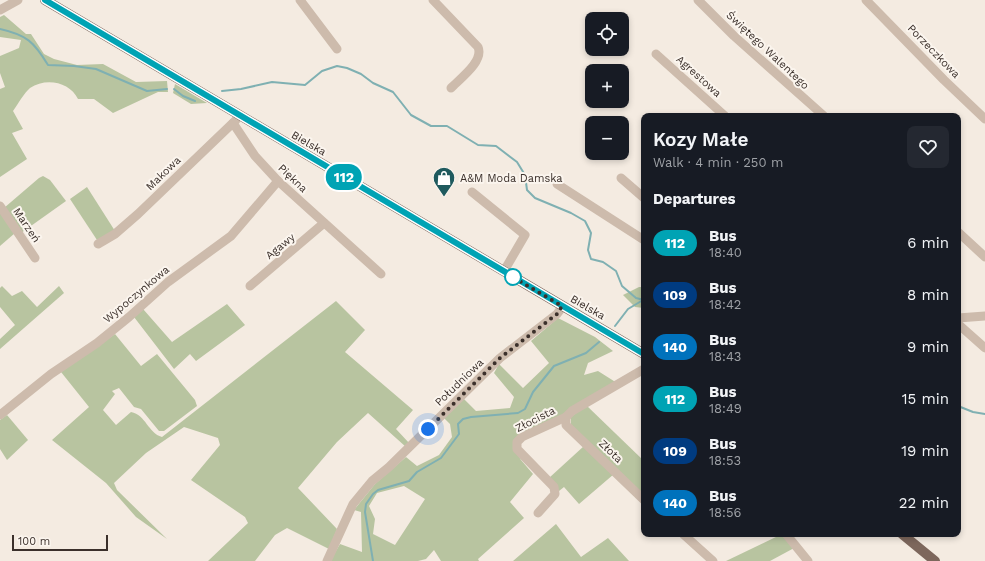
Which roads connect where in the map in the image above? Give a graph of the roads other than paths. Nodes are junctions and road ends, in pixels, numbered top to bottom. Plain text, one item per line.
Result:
1 (18, 0) edge
2 (45, 0) edge
3 (300, 0) edge
4 (433, 0) edge
5 (698, 0) edge
6 (866, 0) edge
7 (0, 10) edge
8 (337, 49) dead end
9 (656, 54) dead end
10 (451, 88) dead end
11 (722, 113) edge
12 (821, 113) edge
13 (236, 119) junction
14 (985, 119) edge
15 (621, 178) dead end
16 (278, 182) junction
17 (557, 184) dead end
18 (472, 192) dead end
19 (641, 195) edge
20 (0, 206) edge
21 (324, 223) junction
22 (961, 235) edge
23 (641, 238) edge
24 (98, 244) dead end
25 (985, 257) edge
26 (35, 258) dead end
27 (504, 272) junction
28 (381, 274) dead end
29 (250, 286) dead end
30 (562, 306) junction
31 (985, 316) edge
32 (961, 318) edge
33 (961, 327) edge
34 (985, 348) edge
35 (641, 352) edge
36 (641, 371) edge
37 (0, 415) edge
38 (566, 417) junction
39 (641, 497) edge
40 (538, 513) dead end
41 (686, 537) edge
42 (788, 537) edge
43 (906, 537) edge
44 (327, 561) edge
45 (713, 561) edge
46 (808, 561) edge
47 (935, 561) edge

1 - 7 street
2 - 13 main road, Bielska
3 - 8 street
4 - 10 street
5 - 12 street, Świętego Walentego
6 - 14 street, Porzeczkowa
9 - 11 street, Agrestowa
13 - 16 street, Piękna
13 - 24 street, Makowa
13 - 27 main road, Bielska
15 - 19 street
16 - 21 street, Piękna
16 - 37 street, Wypoczynkowa
17 - 23 street
18 - 27 street
20 - 26 street, Marzeń
21 - 28 street, Piękna
21 - 29 street, Agawy
22 - 25 street
27 - 30 main road, Bielska
30 - 35 main road, Bielska
30 - 44 street, Południowa
31 - 32 street
33 - 34 street
36 - 38 street, Złocista
38 - 39 street, Złota
38 - 40 street, Złocista
41 - 45 street
42 - 46 street
43 - 47 main road

